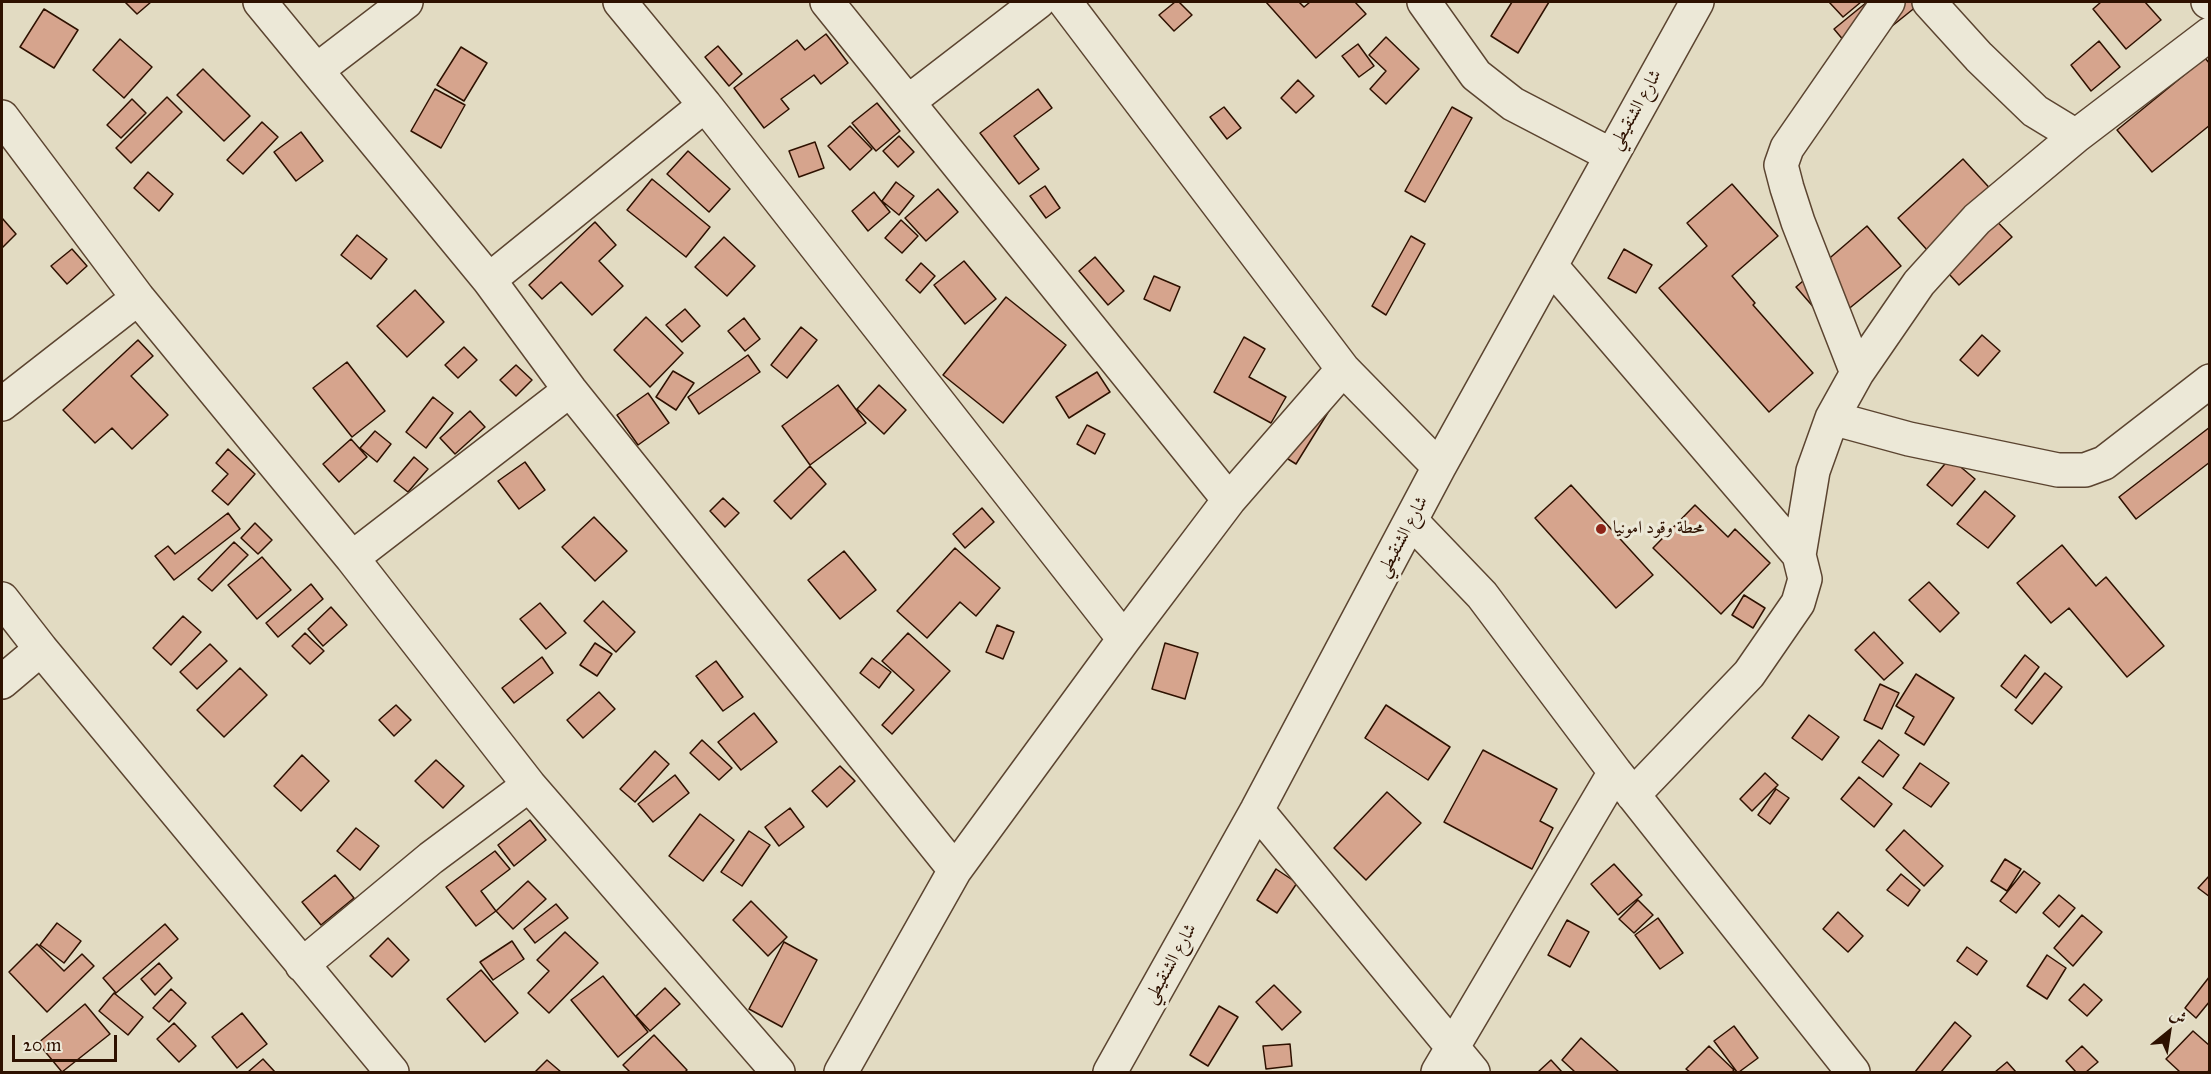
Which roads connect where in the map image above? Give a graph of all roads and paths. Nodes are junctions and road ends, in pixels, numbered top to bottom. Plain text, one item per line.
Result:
1 (260, 2) edge
2 (406, 2) edge
3 (620, 2) edge
4 (827, 2) edge
5 (1038, 2) edge
6 (1065, 2) edge
7 (1424, 2) edge
8 (1697, 2) edge
9 (1888, 2) edge
10 (1929, 2) edge
11 (2210, 34) edge
12 (317, 70) junction
13 (908, 102) junction
14 (705, 105) junction
15 (2, 117) edge
16 (2076, 136) junction
17 (1611, 155) junction
18 (1551, 266) junction
19 (489, 280) junction
20 (138, 298) junction
21 (1342, 369) junction
22 (1857, 373) junction
23 (2210, 381) edge
24 (570, 390) junction
25 (2, 404) edge
26 (1832, 418) junction
27 (1439, 467) junction
28 (1229, 500) junction
29 (1412, 522) junction
30 (1799, 555) junction
31 (352, 558) junction
32 (2, 598) edge
33 (1124, 639) junction
34 (41, 650) junction
35 (2, 682) edge
36 (1624, 783) junction
37 (529, 785) junction
38 (1257, 810) junction
39 (955, 870) junction
40 (303, 965) junction
41 (1445, 1059) edge
42 (392, 1072) edge
43 (778, 1072) edge
44 (842, 1072) edge
45 (1110, 1072) edge
46 (1473, 1072) edge
47 (1853, 1072) edge

1 - 12 street
2 - 12 street
3 - 14 street
4 - 13 street
5 - 13 street
6 - 21 street
7 - 17 street
8 - 17 street, شارع الشنقيطي
9 - 22 street
10 - 16 street
11 - 16 street
12 - 19 street
13 - 28 street
14 - 19 street
14 - 33 street
15 - 20 street
16 - 22 street
17 - 18 street, شارع الشنقيطي
18 - 27 street, شارع الشنقيطي
18 - 30 street
19 - 24 street
20 - 25 street
20 - 31 street
21 - 27 street
21 - 28 street
22 - 26 street
23 - 26 street
24 - 31 street
24 - 39 street
26 - 30 street
27 - 29 street, شارع الشنقيطي
28 - 33 street
29 - 36 street
29 - 38 street, شارع الشنقيطي
30 - 36 street
31 - 37 street
32 - 34 street
33 - 39 street
34 - 35 street
34 - 40 street
36 - 41 street
36 - 47 street
37 - 40 street
37 - 43 street
38 - 41 street
38 - 45 street, شارع الشنقيطي
39 - 44 street
40 - 42 street
41 - 46 street

